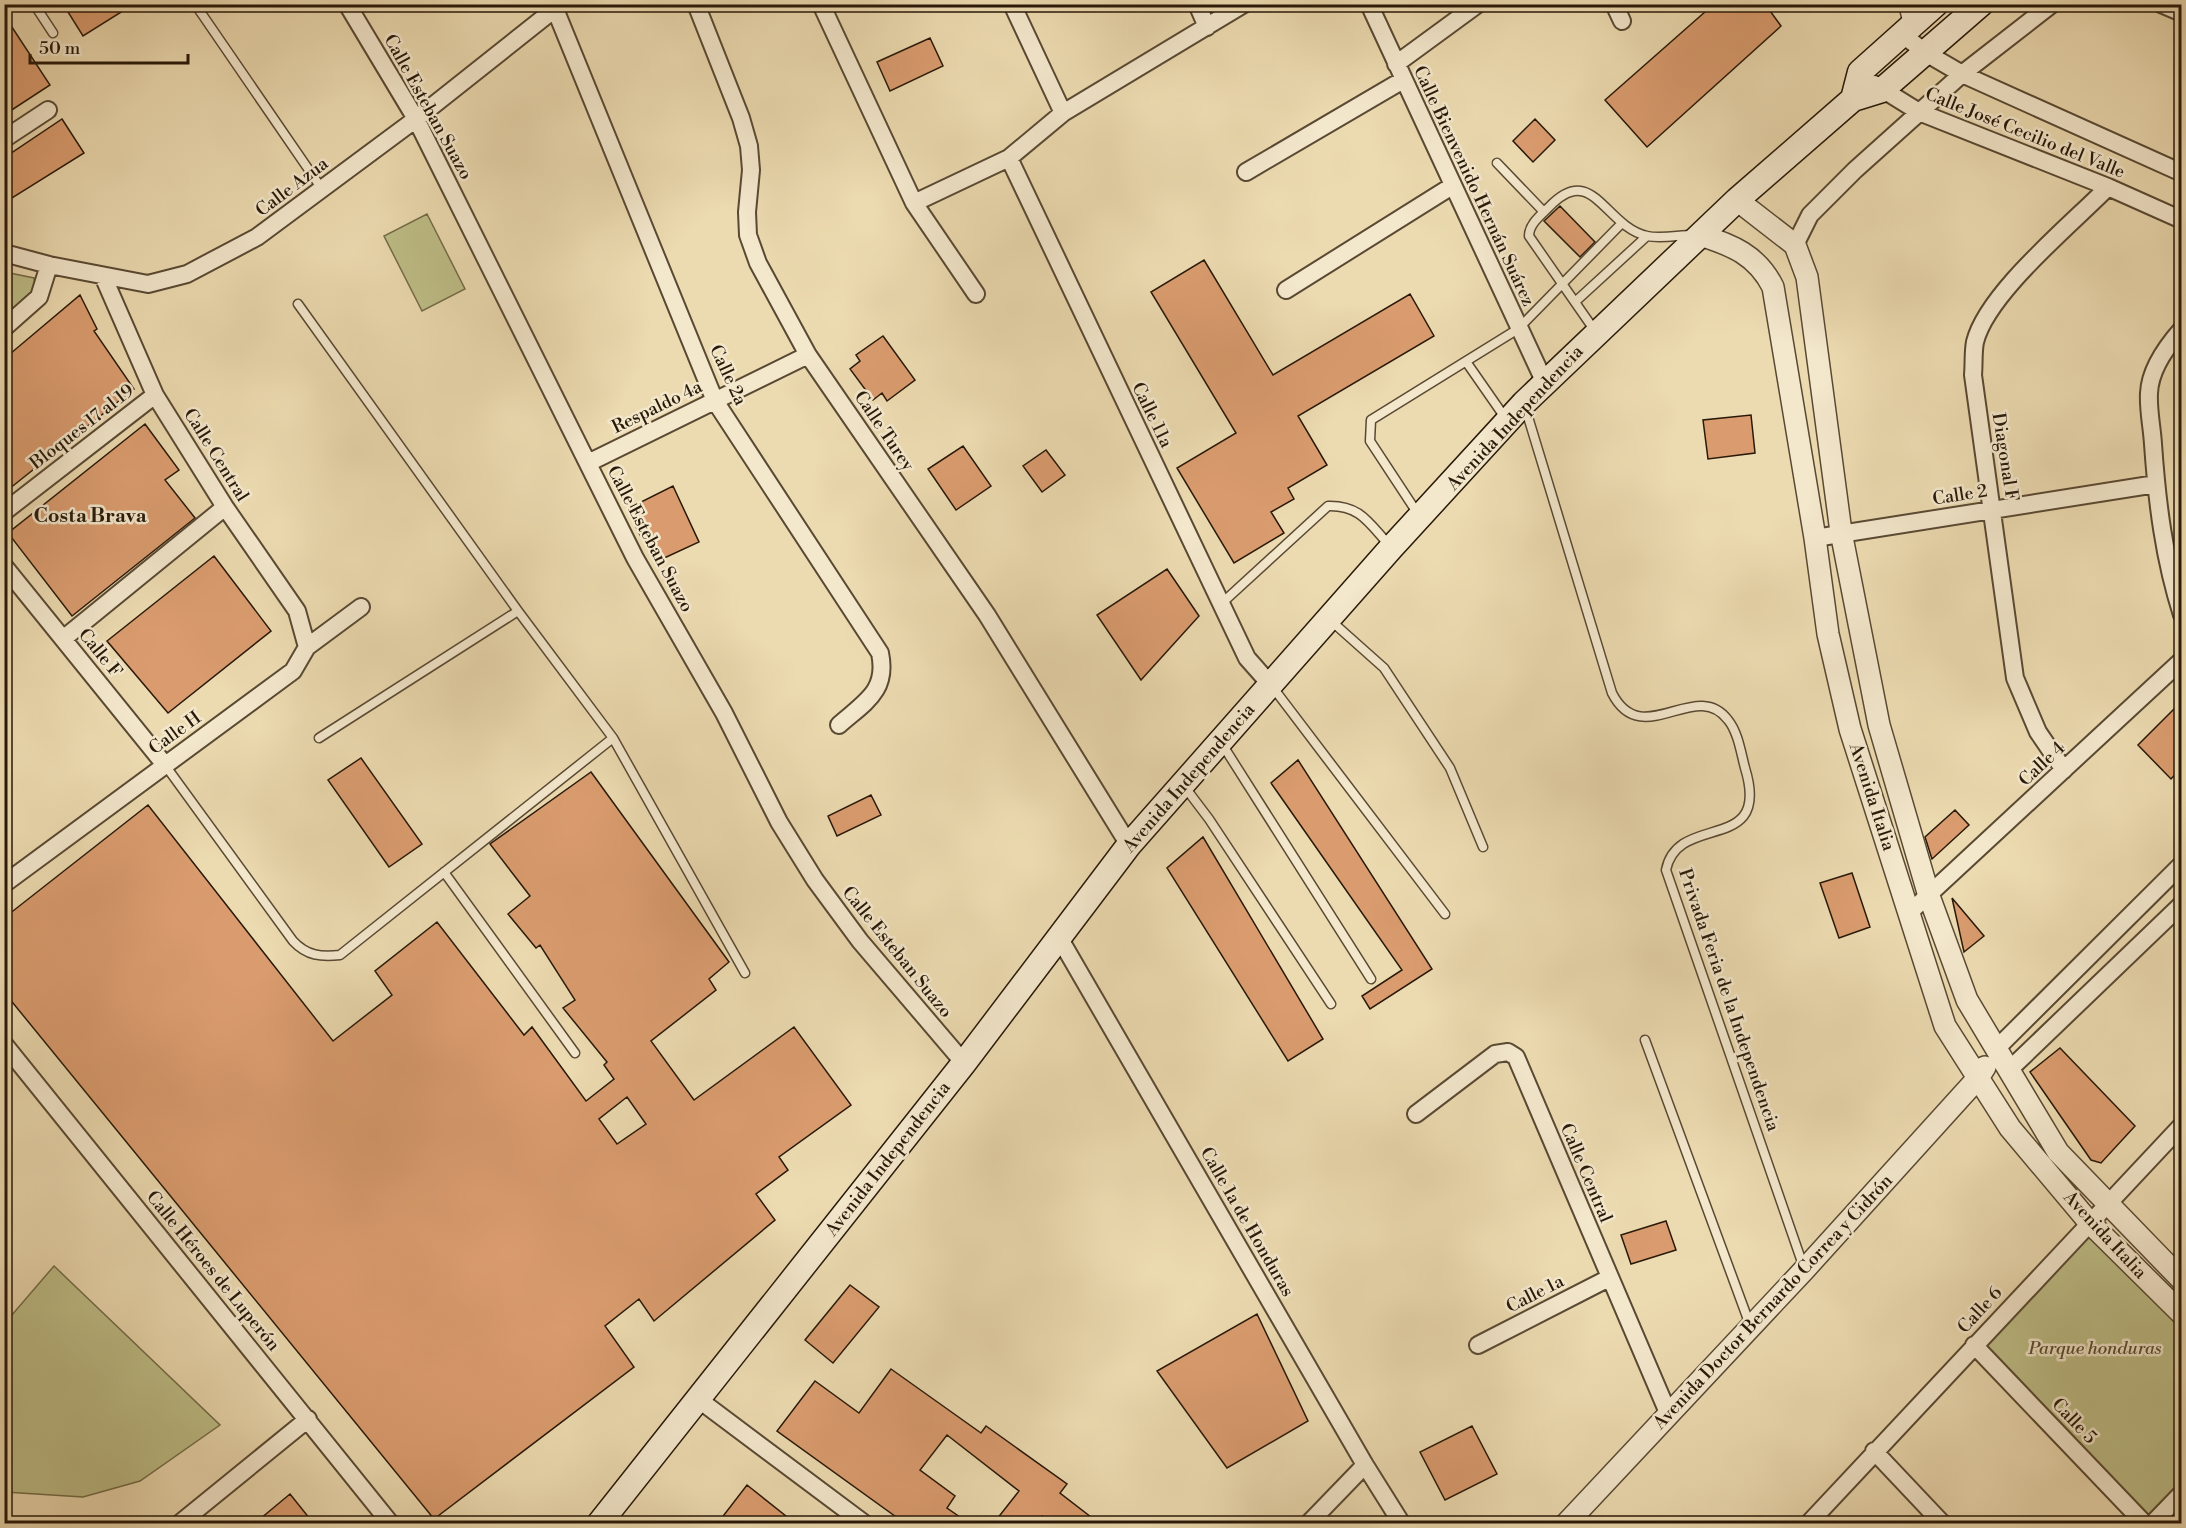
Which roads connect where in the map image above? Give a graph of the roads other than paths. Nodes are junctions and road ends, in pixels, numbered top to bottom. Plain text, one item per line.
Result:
1 (34, 4) edge
2 (195, 4) edge
3 (347, 4) edge
4 (696, 4) edge
5 (821, 4) edge
6 (1012, 4) edge
7 (1197, 4) edge
8 (1244, 4) edge
9 (1369, 4) edge
10 (1478, 4) edge
11 (1614, 4) edge
12 (1903, 4) edge
13 (1936, 4) edge
14 (1981, 4) edge
15 (2052, 4) edge
16 (2161, 4) edge
17 (557, 6) edge
18 (2181, 13) edge
19 (1622, 21) dead end
20 (1207, 27) junction
21 (1906, 31) junction
22 (53, 33) dead end
23 (1926, 52) junction
24 (1396, 64) junction
25 (1860, 72) junction
26 (1962, 74) junction
27 (1403, 80) junction
28 (1881, 90) junction
29 (1853, 99) junction
30 (48, 110) dead end
31 (1919, 112) junction
32 (1064, 113) junction
33 (416, 119) junction
34 (4, 140) edge
35 (1009, 158) junction
36 (1497, 164) dead end
37 (1246, 172) dead end
38 (2181, 173) edge
39 (1452, 186) junction
40 (2108, 187) junction
41 (322, 189) junction
42 (1737, 200) junction
43 (914, 203) junction
44 (1544, 212) junction
45 (2181, 220) edge
46 (1622, 224) junction
47 (1700, 235) junction
48 (1647, 236) junction
49 (1795, 245) junction
50 (4, 252) edge
51 (49, 265) junction
52 (103, 276) junction
53 (1562, 284) junction
54 (1286, 290) dead end
55 (976, 294) dead end
56 (1575, 302) junction
57 (298, 304) dead end
58 (4, 328) edge
59 (1518, 329) junction
60 (2181, 329) edge
61 (1596, 332) junction
62 (808, 355) junction
63 (1467, 363) junction
64 (1545, 383) junction
65 (155, 394) junction
66 (715, 401) junction
67 (1524, 403) junction
68 (1508, 421) junction
69 (588, 463) junction
70 (2156, 484) junction
71 (225, 507) junction
72 (1994, 509) junction
73 (4, 512) edge
74 (1421, 518) junction
75 (1841, 532) junction
76 (1815, 538) junction
77 (1392, 548) junction
78 (4, 566) edge
79 (1221, 604) junction
80 (361, 607) dead end
81 (518, 611) junction
82 (2181, 615) edge
83 (1329, 619) junction
84 (63, 639) junction
85 (307, 647) junction
86 (2181, 660) edge
87 (1270, 684) junction
88 (839, 724) dead end
89 (320, 738) dead end
90 (613, 738) junction
91 (1220, 741) junction
92 (165, 765) junction
93 (2064, 770) junction
94 (1184, 786) junction
95 (1129, 845) junction
96 (1483, 847) dead end
97 (2181, 864) edge
98 (444, 872) junction
99 (4, 884) edge
100 (1929, 896) junction
101 (2181, 904) edge
102 (1445, 914) dead end
103 (1909, 914) junction
104 (1060, 939) junction
105 (745, 973) dead end
106 (1371, 979) dead end
107 (1331, 1004) dead end
108 (1645, 1040) dead end
109 (4, 1044) edge
110 (1995, 1050) junction
111 (575, 1053) dead end
112 (964, 1063) junction
113 (2008, 1071) junction
114 (1978, 1078) junction
115 (1416, 1114) dead end
116 (2181, 1125) edge
117 (2107, 1204) junction
118 (2089, 1222) junction
119 (1804, 1269) junction
120 (1609, 1278) junction
121 (2181, 1280) edge
122 (2181, 1314) edge
123 (1750, 1326) junction
124 (1478, 1345) dead end
125 (1974, 1345) junction
126 (698, 1399) junction
127 (1669, 1415) junction
128 (308, 1419) junction
129 (1874, 1451) junction
130 (1365, 1465) junction
131 (2181, 1493) edge
132 (179, 1524) edge
133 (391, 1524) edge
134 (599, 1524) edge
135 (865, 1524) edge
136 (1308, 1524) edge
137 (1402, 1524) edge
138 (1566, 1524) edge
139 (1808, 1524) edge
140 (1943, 1524) edge
141 (2145, 1524) edge
142 (2152, 1524) edge

1 - 22 lane
2 - 41 lane
3 - 33 street, Calle Esteban Suazo
4 - 62 street, Calle Turey
5 - 43 street
6 - 32 street
7 - 20 street
8 - 20 street
9 - 24 street, Calle Bienvenido Hernán Suárez
10 - 24 street
11 - 19 street
12 - 21 lane
13 - 21 main road
14 - 23 main road, Avenida Independencia
15 - 26 street
16 - 18 street
17 - 33 street, Calle Azua
17 - 66 street, Calle 2a
20 - 32 street
21 - 23 street, Calle José Cecilio del Valle
21 - 25 main road
23 - 26 street, Calle José Cecilio del Valle
23 - 28 main road, Avenida Independencia
24 - 27 street, Calle Bienvenido Hernán Suárez
25 - 28 street, Calle José Cecilio del Valle
25 - 29 main road
26 - 31 street
26 - 38 street, Calle José Cecilio del Valle
27 - 37 street
27 - 39 street, Calle Bienvenido Hernán Suárez
28 - 29 main road, Avenida Independencia
28 - 31 street, Calle José Cecilio del Valle
29 - 42 main road, Avenida Independencia
30 - 34 street
31 - 40 street, Calle José Cecilio del Valle
31 - 49 street
32 - 35 street
33 - 41 street, Calle Azua
33 - 69 street, Calle Esteban Suazo
35 - 43 street
35 - 79 street, Calle 11a
36 - 44 lane
39 - 54 street
39 - 59 street, Calle Bienvenido Hernán Suárez
40 - 45 street, Calle José Cecilio del Valle
40 - 72 street, Diagonal F
41 - 52 street, Calle Azua
42 - 47 main road, Avenida Independencia
42 - 49 street
43 - 55 street
44 - 46 lane
44 - 53 lane
46 - 48 lane
46 - 53 lane
47 - 48 lane
47 - 61 main road, Avenida Independencia
47 - 76 street, Avenida Italia
48 - 56 lane
49 - 75 street, Avenida Italia
50 - 51 street, Calle Azua
51 - 52 street, Calle Azua
51 - 58 street
52 - 65 street, Calle Central
53 - 56 lane
53 - 59 lane
56 - 61 lane
57 - 81 lane
59 - 63 lane
59 - 64 street, Calle Bienvenido Hernán Suárez
60 - 70 street
61 - 64 main road, Avenida Independencia
62 - 66 street, Respaldo 4a
62 - 95 street, Calle Turey
63 - 68 lane
63 - 74 lane
64 - 67 main road, Avenida Independencia
65 - 71 street, Calle Central
65 - 73 street, Bloques 17 al 19
66 - 69 street, Respaldo 4a
66 - 88 street, Calle 2a
67 - 68 main road, Avenida Independencia
67 - 119 lane, Privada Feria de la Independencia
68 - 74 main road, Avenida Independencia
69 - 112 street, Calle Esteban Suazo
70 - 72 street, Calle 2
70 - 82 street
71 - 84 street
71 - 85 street, Calle Central
72 - 75 street, Calle 2
72 - 93 street, Diagonal F
74 - 77 main road, Avenida Independencia
75 - 76 street, Calle 2
75 - 100 street, Avenida Italia
76 - 103 street, Avenida Italia
77 - 79 lane
77 - 83 main road, Avenida Independencia
78 - 84 street, Calle F
79 - 87 street, Calle 11a
80 - 85 street, Calle H
81 - 89 lane
81 - 90 lane
83 - 87 main road, Avenida Independencia
83 - 96 lane
84 - 92 street, Calle F
85 - 92 street, Calle H
86 - 93 street, Calle 4
87 - 91 main road, Avenida Independencia
87 - 102 lane
90 - 98 lane
90 - 105 lane
91 - 94 main road, Avenida Independencia
91 - 106 lane
92 - 98 lane
92 - 99 street, Calle H
93 - 100 street, Calle 4
94 - 95 main road, Avenida Independencia
94 - 107 lane
95 - 104 main road, Avenida Independencia
97 - 110 street, Avenida Doctor Bernardo Correa y Cidrón
98 - 111 lane
100 - 103 street, Calle 4
100 - 110 street, Avenida Italia
101 - 113 street
103 - 114 street, Avenida Italia
104 - 112 main road, Avenida Independencia
104 - 130 street, Calle 1a de Honduras
108 - 123 lane
109 - 128 street, Calle Héroes de Luperón
110 - 113 street, Avenida Italia
110 - 114 street, Avenida Doctor Bernardo Correa y Cidrón
112 - 126 main road, Avenida Independencia
113 - 114 street
113 - 117 street, Avenida Italia
114 - 118 street, Avenida Italia
114 - 119 street, Avenida Doctor Bernardo Correa y Cidrón
115 - 120 street, Calle Central
116 - 117 street, Calle 6
117 - 118 street, Calle 6
117 - 121 street, Avenida Italia
118 - 122 street, Avenida Italia
118 - 125 street, Calle 6
119 - 123 street, Avenida Doctor Bernardo Correa y Cidrón
120 - 124 street, Calle 1a
120 - 127 street, Calle Central
123 - 127 street, Avenida Doctor Bernardo Correa y Cidrón
125 - 129 street, Calle 6
125 - 141 street, Calle 5
126 - 134 main road, Avenida Independencia
126 - 135 street
127 - 138 street, Avenida Doctor Bernardo Correa y Cidrón
128 - 132 street
128 - 133 street, Calle Héroes de Luperón
129 - 139 street, Calle 6
129 - 140 street
130 - 136 street
130 - 137 street, Calle 1a de Honduras
131 - 142 street

